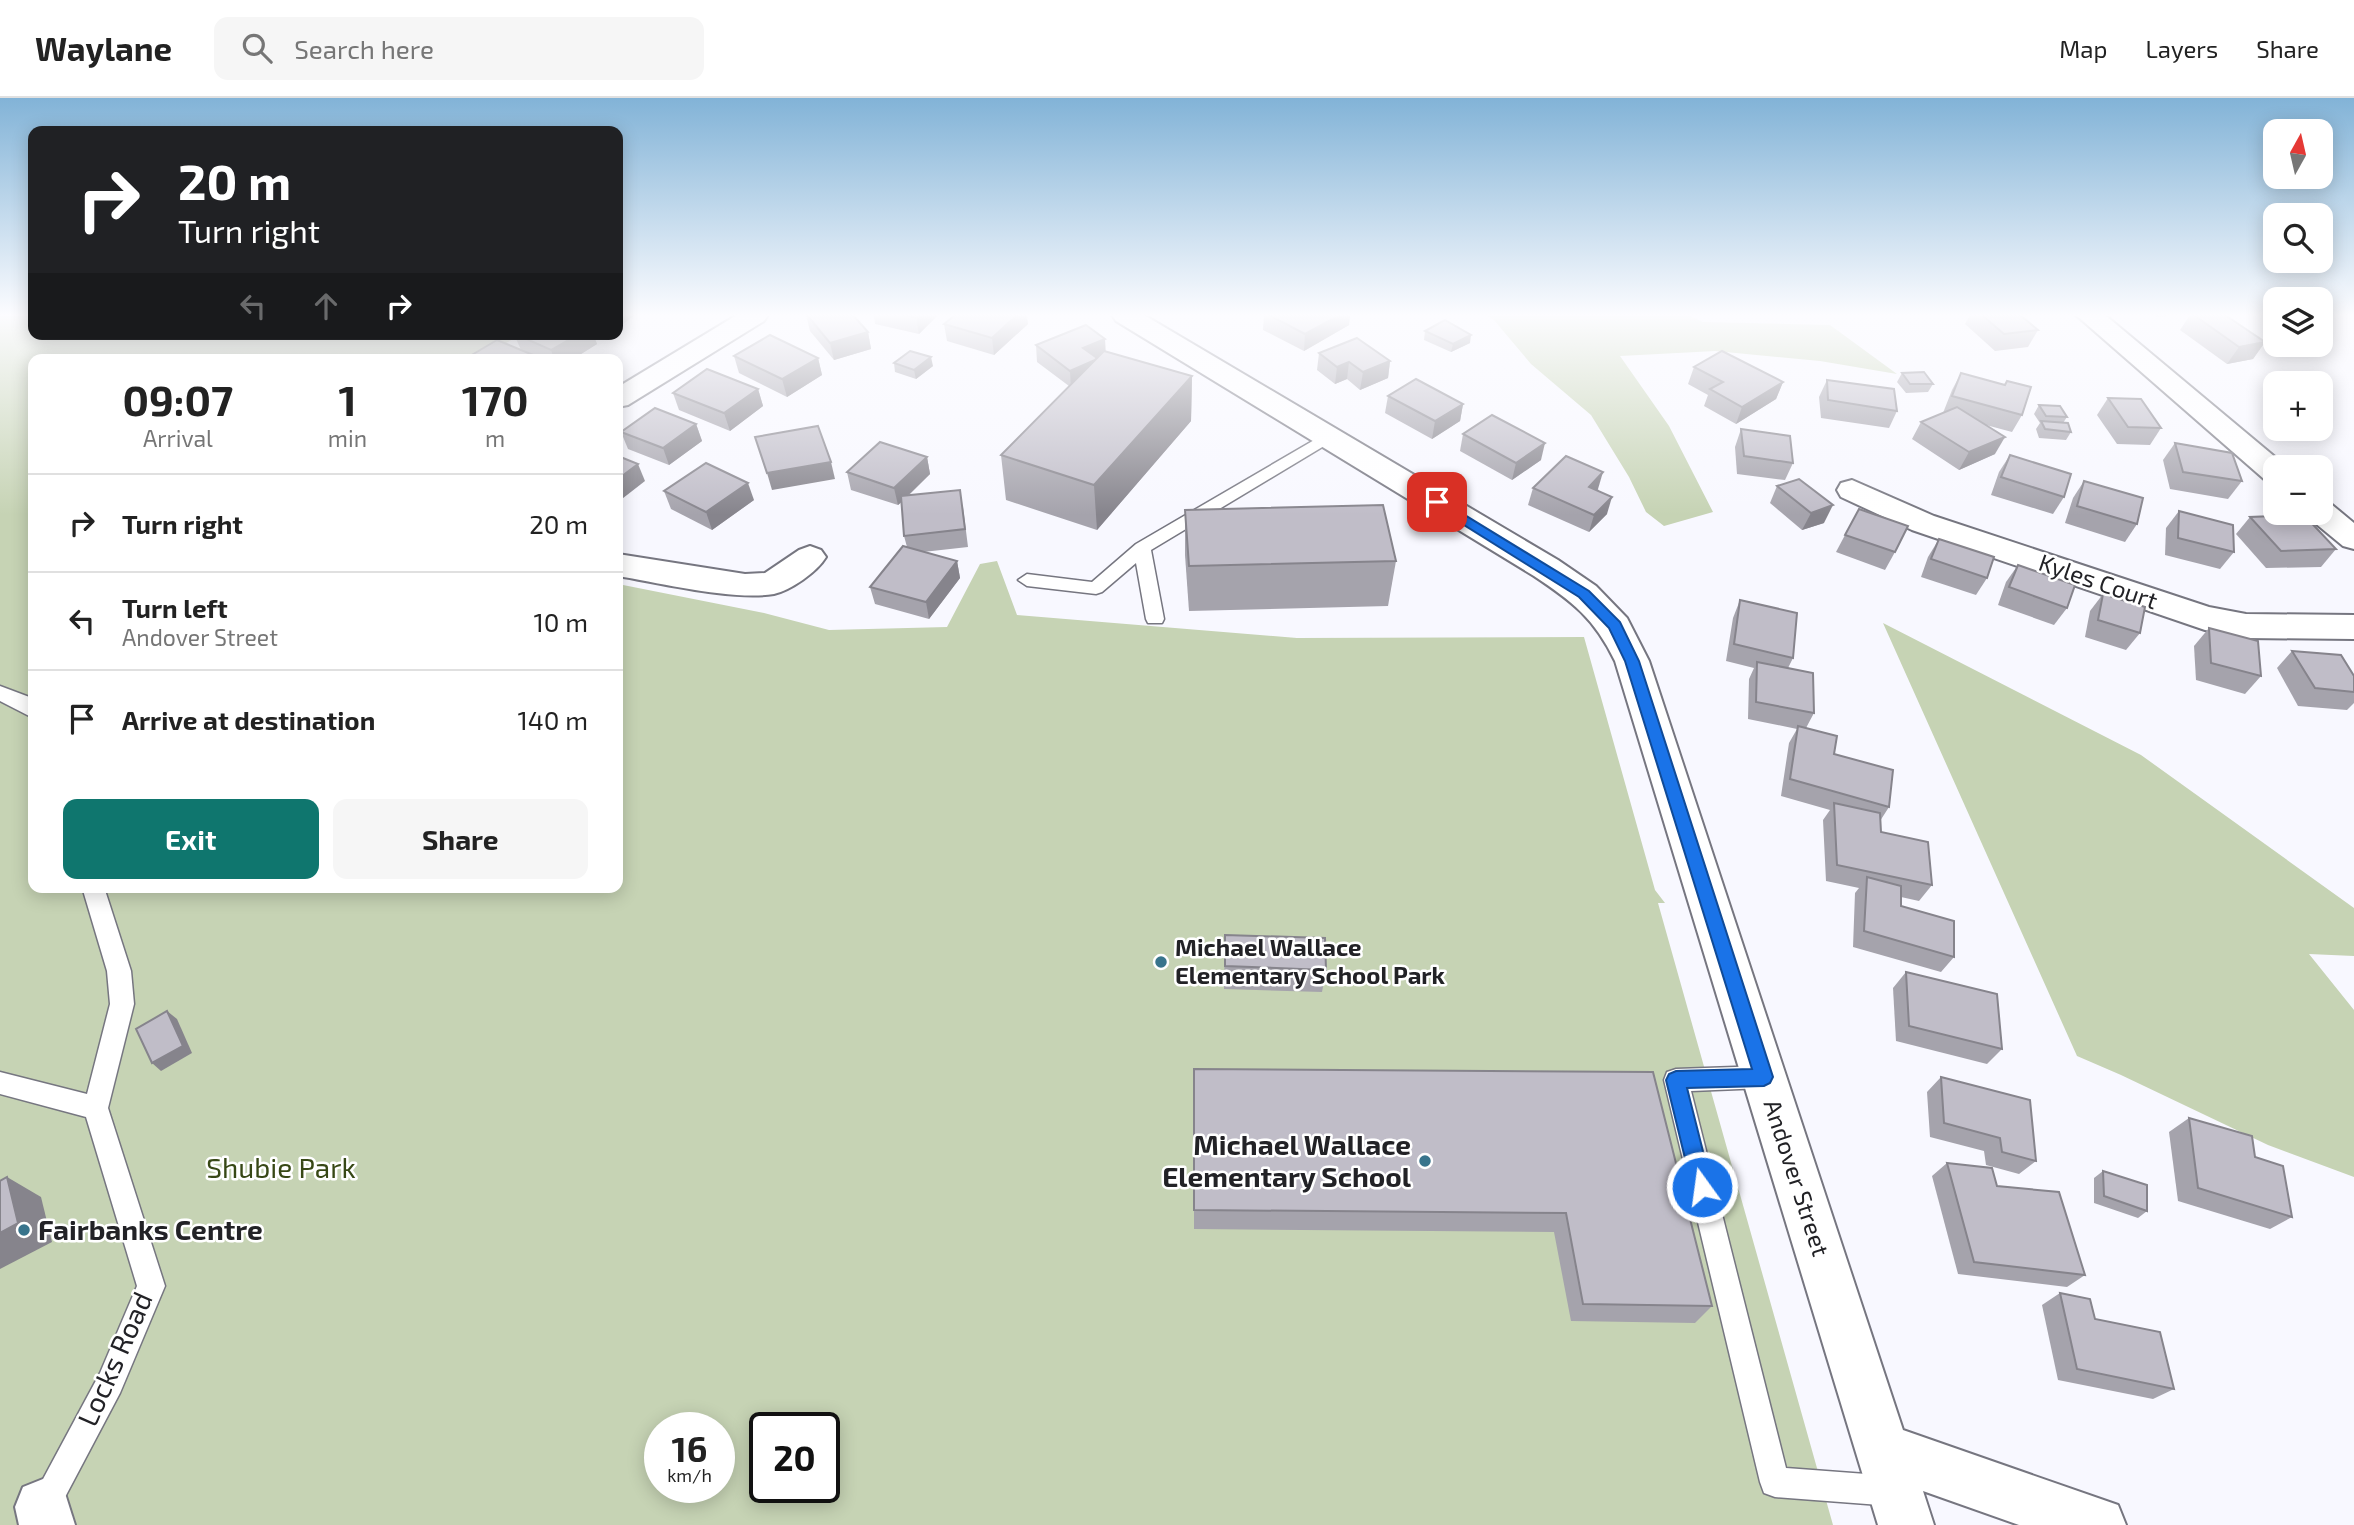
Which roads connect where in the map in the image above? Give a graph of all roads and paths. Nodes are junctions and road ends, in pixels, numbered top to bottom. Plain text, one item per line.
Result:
1 (646, 382) edge
2 (1236, 382) edge
3 (2168, 382) edge
4 (623, 396) edge
5 (1328, 437) junction
6 (2263, 462) edge
7 (1852, 490) dead end
8 (2333, 522) edge
9 (2354, 539) edge
10 (1142, 548) junction
11 (810, 557) dead end
12 (623, 566) edge
13 (1027, 580) dead end
14 (1155, 619) dead end
15 (2354, 627) edge
16 (0, 693) edge
17 (28, 706) edge
18 (95, 893) edge
19 (1764, 1077) junction
20 (0, 1083) edge
21 (96, 1108) junction
22 (1895, 1488) edge
23 (45, 1516) edge
24 (2098, 1525) edge

1 - 4 street
2 - 5 street, Andover Street
3 - 6 street
5 - 10 lane
5 - 19 street, Andover Street
7 - 15 street, Kyles Court
8 - 9 street
10 - 13 lane
10 - 14 lane
11 - 12 street
16 - 17 lane
18 - 21 lane
19 - 22 street, Andover Street
19 - 22 lane
20 - 21 lane
21 - 23 lane, Locks Road
22 - 24 street

